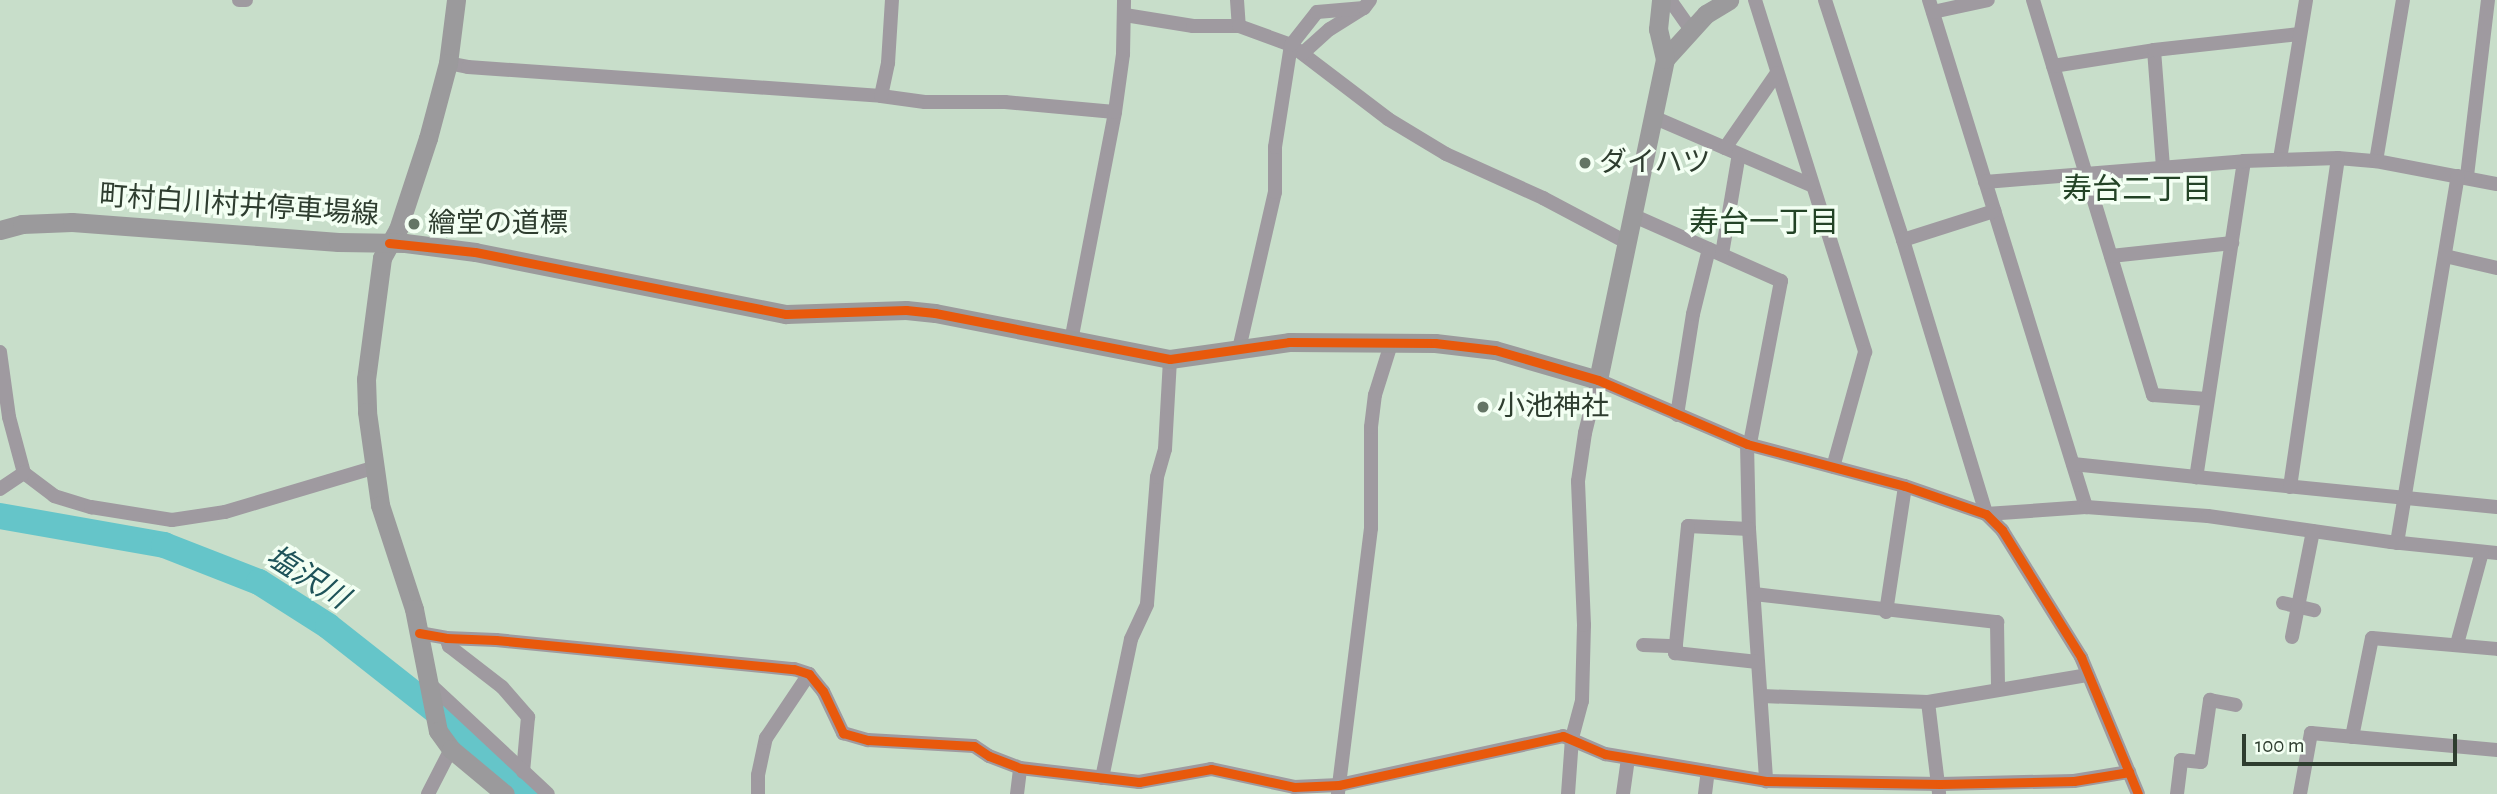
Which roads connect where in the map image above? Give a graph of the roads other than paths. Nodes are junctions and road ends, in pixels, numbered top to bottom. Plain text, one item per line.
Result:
1 (239, 0) edge
2 (246, 0) edge
3 (456, 0) edge
4 (892, 0) edge
5 (1237, 0) edge
6 (1314, 0) edge
7 (1661, 0) edge
8 (1670, 0) edge
9 (1729, 0) edge
10 (1755, 0) edge
11 (1825, 0) edge
12 (1988, 0) edge
13 (2033, 0) edge
14 (2306, 0) edge
15 (2403, 0) edge
16 (2488, 0) edge
17 (1367, 4) edge
18 (1931, 6) edge
19 (1125, 8) edge
20 (1311, 17) junction
21 (1239, 26) junction
22 (1690, 30) junction
23 (2299, 34) junction
24 (1297, 49) junction
25 (2154, 50) junction
26 (1665, 59) junction
27 (448, 63) junction
28 (2053, 66) junction
29 (1777, 73) junction
30 (881, 96) junction
31 (1115, 112) junction
32 (1653, 117) junction
33 (1725, 148) junction
34 (1739, 154) junction
35 (2338, 158) junction
36 (2280, 159) junction
37 (2245, 161) junction
38 (2376, 161) junction
39 (2163, 167) junction
40 (2087, 174) junction
41 (2463, 176) junction
42 (1985, 182) junction
43 (2497, 184) edge
44 (1811, 185) junction
45 (1994, 211) junction
46 (1632, 215) junction
47 (0, 230) edge
48 (1903, 240) junction
49 (1626, 242) junction
50 (389, 243) junction
51 (2232, 243) junction
52 (1715, 252) junction
53 (2111, 256) junction
54 (2445, 256) junction
55 (2497, 268) edge
56 (1071, 341) junction
57 (1391, 344) junction
58 (1239, 349) junction
59 (0, 352) edge
60 (1170, 359) junction
61 (1598, 380) junction
62 (2207, 399) junction
63 (1677, 415) junction
64 (1749, 444) junction
65 (2073, 464) junction
66 (1832, 467) junction
67 (373, 468) junction
68 (24, 473) junction
69 (2196, 477) junction
70 (5, 485) edge
71 (1905, 486) junction
72 (2290, 487) junction
73 (2405, 500) junction
74 (2497, 506) edge
75 (2086, 507) junction
76 (1986, 514) junction
77 (1749, 529) junction
78 (2313, 531) junction
79 (2397, 543) junction
80 (2482, 552) junction
81 (2497, 553) edge
82 (1754, 594) junction
83 (2283, 603) dead end
84 (2298, 606) junction
85 (2314, 610) dead end
86 (1886, 612) junction
87 (419, 633) junction
88 (2292, 637) dead end
89 (446, 638) junction
90 (2457, 644) junction
91 (1643, 645) dead end
92 (1676, 646) junction
93 (2497, 649) edge
94 (1758, 662) junction
95 (809, 674) junction
96 (2087, 676) junction
97 (430, 687) junction
98 (1998, 689) junction
99 (1762, 696) junction
100 (1928, 702) junction
101 (2236, 705) dead end
102 (1572, 737) junction
103 (2352, 737) junction
104 (452, 748) junction
105 (2497, 750) edge
106 (1628, 758) junction
107 (1020, 768) junction
108 (1708, 771) junction
109 (523, 772) junction
110 (2129, 772) junction
111 (1102, 778) junction
112 (1766, 781) junction
113 (1815, 788) edge
114 (2028, 788) edge
115 (1940, 789) edge
116 (1338, 790) edge
117 (428, 794) edge
118 (505, 794) edge
119 (548, 794) edge
120 (758, 794) edge
121 (1017, 794) edge
122 (1568, 794) edge
123 (1623, 794) edge
124 (1705, 794) edge
125 (2138, 794) edge
126 (2177, 794) edge
127 (2301, 794) edge

1 - 2 street
3 - 27 street
4 - 30 street
5 - 21 street
6 - 20 street
7 - 26 street
8 - 22 street
9 - 22 street
10 - 29 street
11 - 48 street
12 - 18 street
13 - 28 street
14 - 23 street
15 - 38 street
16 - 41 street
17 - 20 street
17 - 24 street
18 - 42 street
19 - 21 street
19 - 31 street
20 - 24 street
21 - 24 street
22 - 26 street
23 - 25 street
23 - 36 street
24 - 49 street
24 - 58 street
25 - 28 street
25 - 39 street
26 - 32 street
27 - 30 street
27 - 50 street
28 - 40 street
29 - 33 street
29 - 44 street
30 - 31 street
31 - 56 street
32 - 33 street
32 - 46 street
33 - 34 street
34 - 44 street
34 - 52 street
35 - 36 street
35 - 38 street
35 - 72 street
36 - 37 street
37 - 39 street
37 - 51 street
38 - 41 street
39 - 40 street
40 - 42 street
40 - 53 street
41 - 43 street
41 - 54 street
42 - 45 street
44 - 66 street
45 - 48 street
45 - 65 street
46 - 49 street
46 - 52 street
47 - 50 street, 町村白川村井停車場線
48 - 76 street
49 - 61 street
50 - 56 street
50 - 67 street, 町村白川村井停車場線
51 - 53 street
51 - 62 street
52 - 63 street
52 - 64 street
53 - 62 street
54 - 55 street
54 - 73 street
56 - 60 street
57 - 58 street
57 - 61 street
57 - 116 street
58 - 60 street
59 - 68 street
60 - 111 street
61 - 63 street
61 - 102 street
62 - 69 street
63 - 64 street
64 - 66 street
64 - 77 street
65 - 69 street
65 - 75 street
66 - 71 street
67 - 68 street
67 - 87 street, 町村白川村井停車場線
68 - 70 street
69 - 72 street
71 - 76 street
71 - 86 street
72 - 73 street
73 - 74 street
73 - 79 street
75 - 76 street
75 - 78 street
76 - 96 street
77 - 82 street
77 - 92 street
78 - 79 street
78 - 84 street
79 - 80 street
80 - 81 street
80 - 90 street
82 - 86 street
82 - 94 street
83 - 84 street
84 - 85 street
84 - 88 street
86 - 98 street
87 - 89 street
87 - 97 street, 町村白川村井停車場線
89 - 95 street
89 - 109 street
90 - 93 street
90 - 103 street
91 - 92 street
92 - 94 street
94 - 99 street
95 - 107 street
95 - 120 street
96 - 98 street
96 - 110 street
97 - 104 street, 町村白川村井停車場線
97 - 109 street
98 - 100 street
99 - 100 street
99 - 112 street
100 - 115 street
101 - 126 street
102 - 106 street
102 - 116 street
102 - 122 street
103 - 105 street
103 - 127 street
104 - 117 street
104 - 118 street, 町村白川村井停車場線
106 - 108 street
106 - 123 street
107 - 111 street
107 - 121 street
108 - 112 street
108 - 124 street
109 - 119 street
110 - 114 street
110 - 125 street
111 - 116 street
112 - 113 street
113 - 115 street
114 - 115 street

